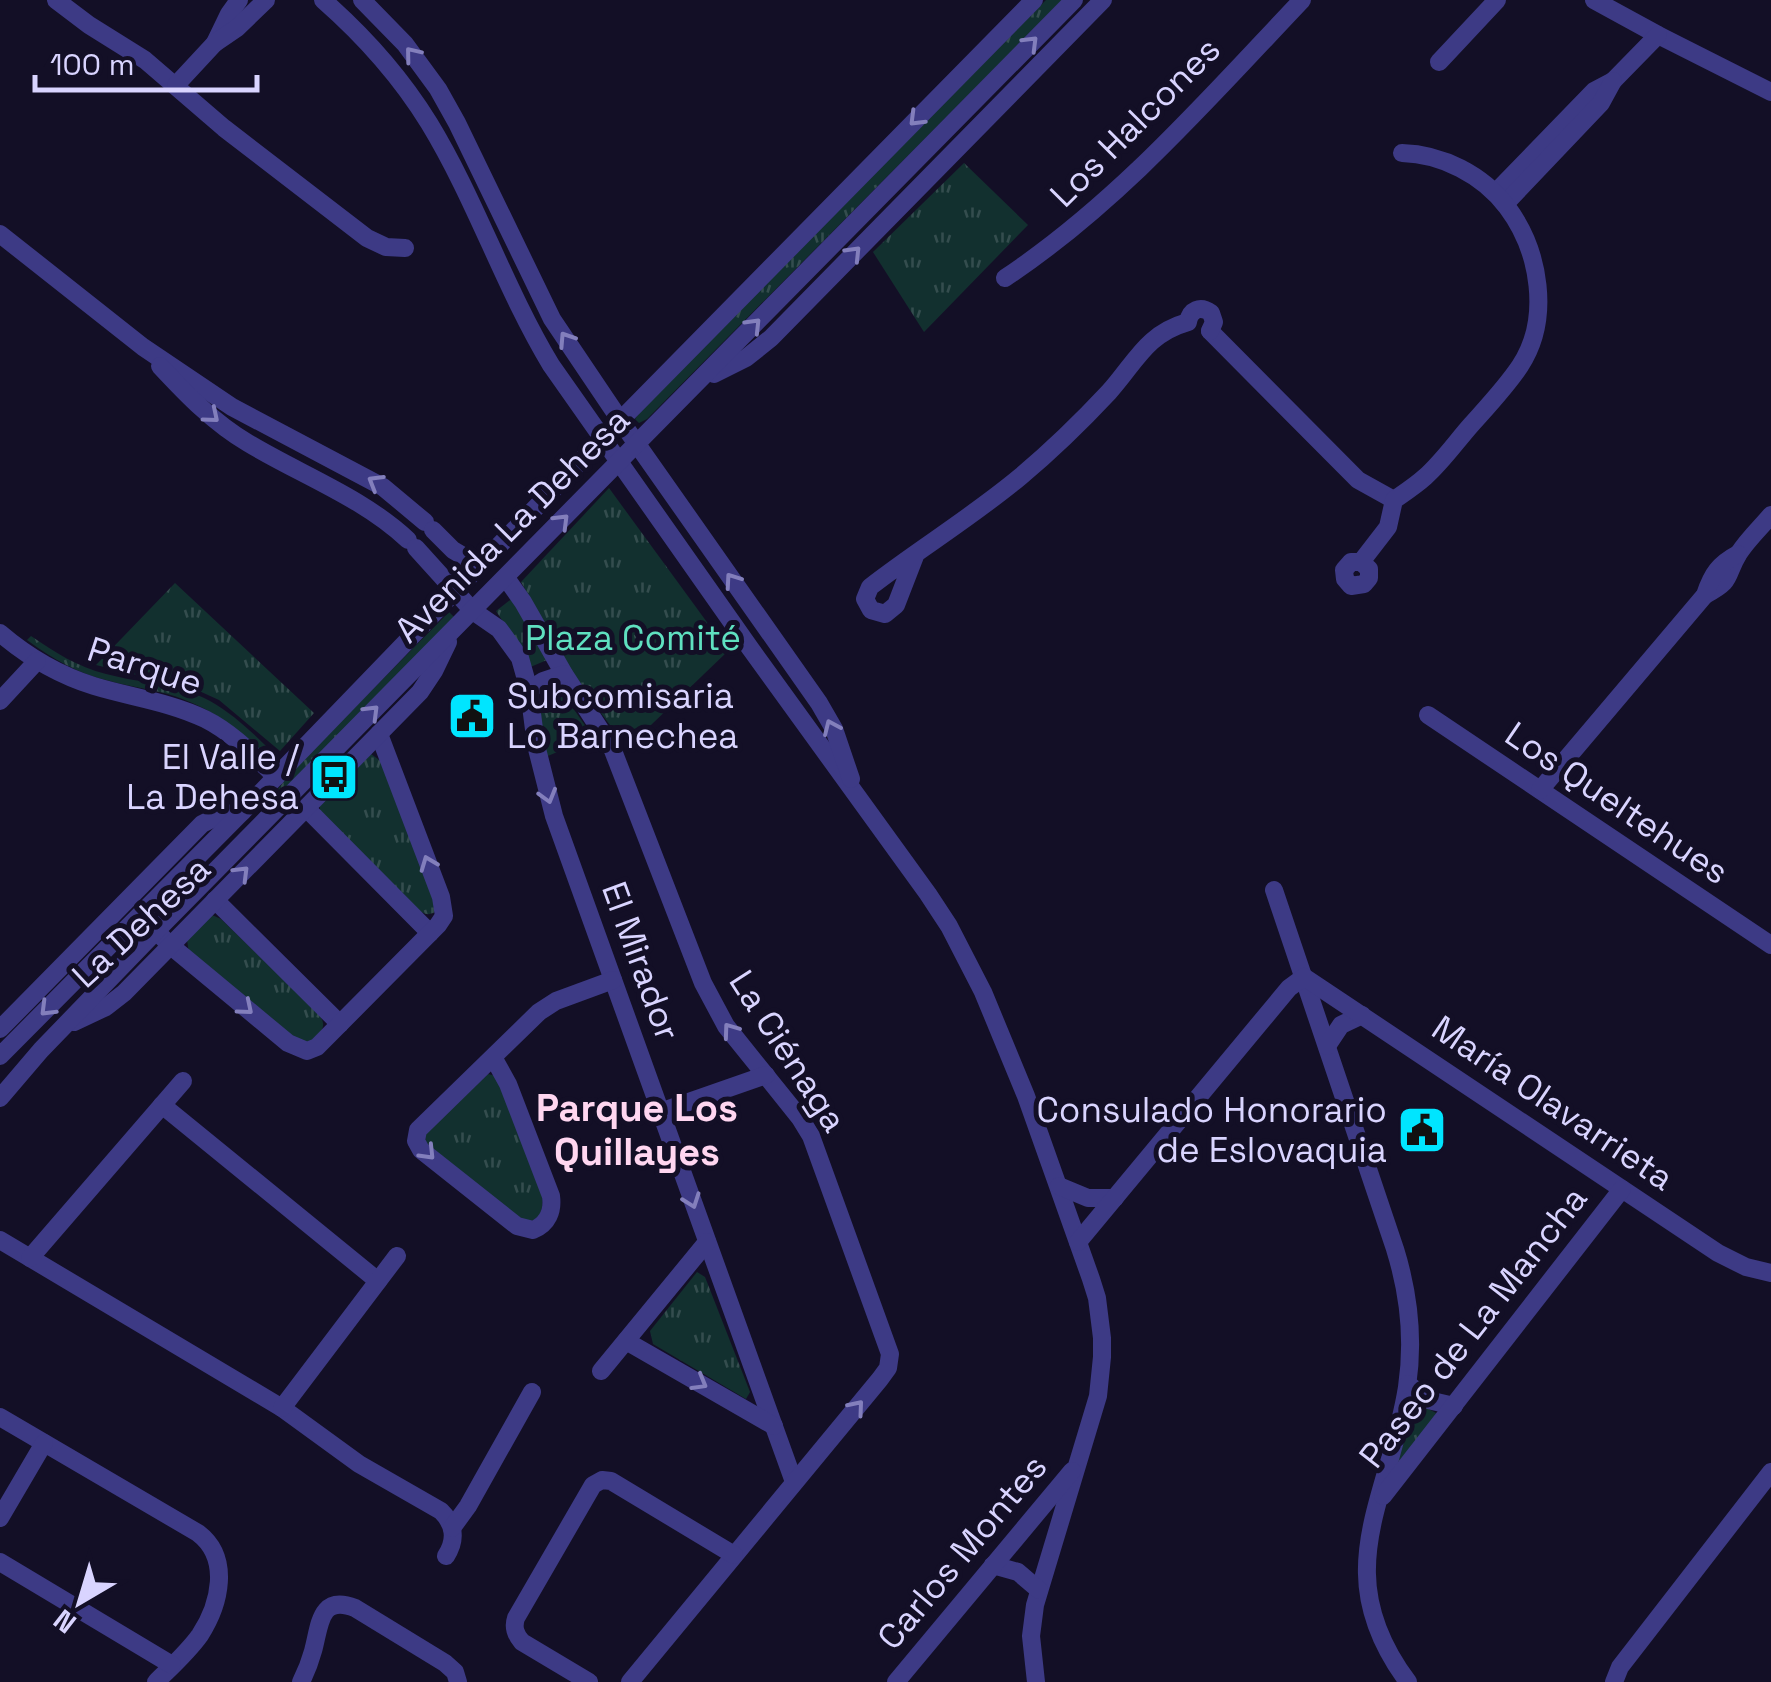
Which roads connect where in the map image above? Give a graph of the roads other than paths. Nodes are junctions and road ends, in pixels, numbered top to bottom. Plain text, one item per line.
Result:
1 (56, 0) edge
2 (239, 0) edge
3 (266, 0) edge
4 (323, 0) edge
5 (1034, 0) edge
6 (1074, 0) edge
7 (1103, 0) edge
8 (1302, 0) edge
9 (1498, 0) edge
10 (1594, 0) edge
11 (364, 2) edge
12 (353, 27) junction
13 (1658, 35) junction
14 (215, 44) junction
15 (1438, 62) dead end
16 (176, 85) junction
17 (438, 89) junction
18 (986, 89) junction
19 (1771, 92) edge
20 (415, 101) junction
21 (1001, 104) junction
22 (1402, 153) dead end
23 (1500, 198) junction
24 (0, 234) edge
25 (405, 248) dead end
26 (813, 264) junction
27 (1005, 278) dead end
28 (829, 279) junction
29 (143, 347) junction
30 (700, 381) junction
31 (620, 420) junction
32 (602, 440) junction
33 (638, 445) junction
34 (318, 452) junction
35 (619, 464) junction
36 (307, 475) junction
37 (1394, 500) junction
38 (1771, 515) edge
39 (914, 556) dead end
40 (1362, 562) dead end
41 (480, 566) junction
42 (506, 578) junction
43 (455, 593) junction
44 (473, 611) junction
45 (452, 632) junction
46 (0, 634) edge
47 (37, 661) junction
48 (564, 674) junction
49 (529, 690) junction
50 (0, 701) edge
51 (1428, 715) dead end
52 (380, 734) junction
53 (276, 777) junction
54 (1540, 790) junction
55 (861, 802) junction
56 (306, 808) junction
57 (243, 812) junction
58 (1274, 890) dead end
59 (214, 900) junction
60 (140, 914) junction
61 (156, 931) junction
62 (430, 933) junction
63 (1771, 944) edge
64 (171, 946) junction
65 (1304, 976) junction
66 (613, 980) junction
67 (1362, 1015) junction
68 (340, 1024) junction
69 (64, 1026) junction
70 (0, 1029) edge
71 (1327, 1046) junction
72 (0, 1056) edge
73 (493, 1058) junction
74 (766, 1076) junction
75 (183, 1081) dead end
76 (0, 1098) edge
77 (162, 1105) junction
78 (660, 1112) junction
79 (1059, 1186) junction
80 (1622, 1188) junction
81 (1114, 1198) junction
82 (1, 1239) edge
83 (707, 1242) junction
84 (1078, 1242) junction
85 (397, 1256) dead end
86 (30, 1258) junction
87 (1771, 1273) edge
88 (378, 1281) junction
89 (626, 1340) junction
90 (601, 1370) dead end
91 (1408, 1384) junction
92 (532, 1392) dead end
93 (1454, 1406) junction
94 (282, 1408) junction
95 (0, 1417) edge
96 (774, 1426) junction
97 (44, 1443) junction
98 (1078, 1463) junction
99 (1771, 1472) edge
100 (794, 1482) junction
101 (1376, 1504) junction
102 (0, 1518) edge
103 (452, 1528) junction
104 (734, 1554) junction
105 (446, 1556) dead end
106 (0, 1562) edge
107 (993, 1566) junction
108 (1038, 1590) junction
109 (172, 1665) junction
110 (1617, 1675) edge
111 (156, 1682) edge
112 (301, 1682) edge
113 (458, 1682) edge
114 (588, 1682) edge
115 (630, 1682) edge
116 (896, 1682) edge
117 (1036, 1682) edge
118 (1408, 1682) edge
119 (1600, 1682) edge

1 - 16 street
2 - 14 street
3 - 14 street
4 - 12 street
5 -> 31 street, Avenida La Dehesa
18 -> 6 street, Avenida La Dehesa
7 - 21 street
8 - 27 street, Los Halcones
9 - 15 street
10 - 13 street
11 - 12 street
17 -> 11 street
12 - 20 street
13 - 19 street
13 - 23 street
14 - 16 street
16 - 25 street
17 - 20 street
31 -> 17 street
18 - 21 street
18 - 26 street, Avenida La Dehesa
20 - 32 street
28 -> 21 street
22 - 23 street
23 - 37 street
24 - 29 street
26 - 28 street
30 -> 26 street, Avenida La Dehesa
28 - 30 street
29 - 34 street
29 -> 36 street, El Mirador
30 - 33 street, Avenida La Dehesa
31 - 32 street, Avenida La Dehesa
31 - 33 street
32 - 35 street
32 - 41 street, Avenida La Dehesa
33 - 35 street, Avenida La Dehesa
55 -> 33 street
34 - 36 street
41 -> 34 street
42 -> 35 street, Avenida La Dehesa
35 - 55 street
36 - 43 street, El Mirador
37 - 39 street
37 - 40 street
38 - 54 street
41 - 43 street, Avenida La Dehesa
42 - 44 street, Avenida La Dehesa
42 - 48 street, La Ciénaga
43 - 44 street, El Mirador
43 - 53 street, Avenida La Dehesa
44 - 45 street, Avenida La Dehesa
44 - 49 street, El Mirador
45 - 52 street, La Dehesa
61 -> 45 street, Avenida La Dehesa
46 - 47 street, Parque
47 - 50 street, Parque
47 - 53 street, Parque
48 - 49 street
74 -> 48 street, La Ciénaga
49 -> 66 street, El Mirador
51 - 54 street, Los Queltehues
52 - 56 street, La Dehesa
62 -> 52 street
53 - 57 street, Avenida La Dehesa
54 - 63 street, Los Queltehues
55 - 79 street
59 -> 56 street, La Dehesa
56 - 62 street
57 - 60 street, Avenida La Dehesa
57 - 70 street, Avenida La Dehesa
58 - 65 street
59 - 64 street, La Dehesa
59 - 68 street
60 - 61 street
60 -> 72 street, Avenida La Dehesa
61 - 64 street
61 - 69 street, Avenida La Dehesa
62 - 68 street
64 -> 68 street
64 - 69 street, La Dehesa
65 - 67 street, María Olavarrieta
65 - 71 street
65 - 81 street
66 - 73 street
66 - 78 street, El Mirador
67 - 71 street
67 - 80 street, María Olavarrieta
69 - 76 street, Avenida La Dehesa
71 - 91 street
73 -> 73 street
74 - 78 street
100 -> 74 street, La Ciénaga
75 - 77 street
77 - 86 street
77 - 88 street
78 -> 83 street, El Mirador
79 - 81 street
79 - 84 street
80 - 87 street, María Olavarrieta
80 - 93 street, Paseo de La Mancha
81 - 84 street
82 - 86 street
83 - 89 street
83 - 96 street, El Mirador
84 - 98 street
85 - 88 street
86 - 94 street
88 - 94 street
89 - 90 street
89 -> 96 street
91 - 93 street
91 - 101 street
92 - 103 street
93 - 101 street, Paseo de La Mancha
94 - 103 street
95 - 97 street
96 - 100 street, El Mirador
97 - 102 street
97 - 109 street
98 - 107 street, Carlos Montes
98 - 108 street
99 - 110 street
100 - 104 street, La Ciénaga
101 - 118 street
103 - 105 street
104 - 114 street
104 - 115 street, La Ciénaga
106 - 109 street
107 - 108 street
107 - 116 street, Carlos Montes
108 - 117 street
109 - 111 street
110 - 119 street
112 - 113 street

